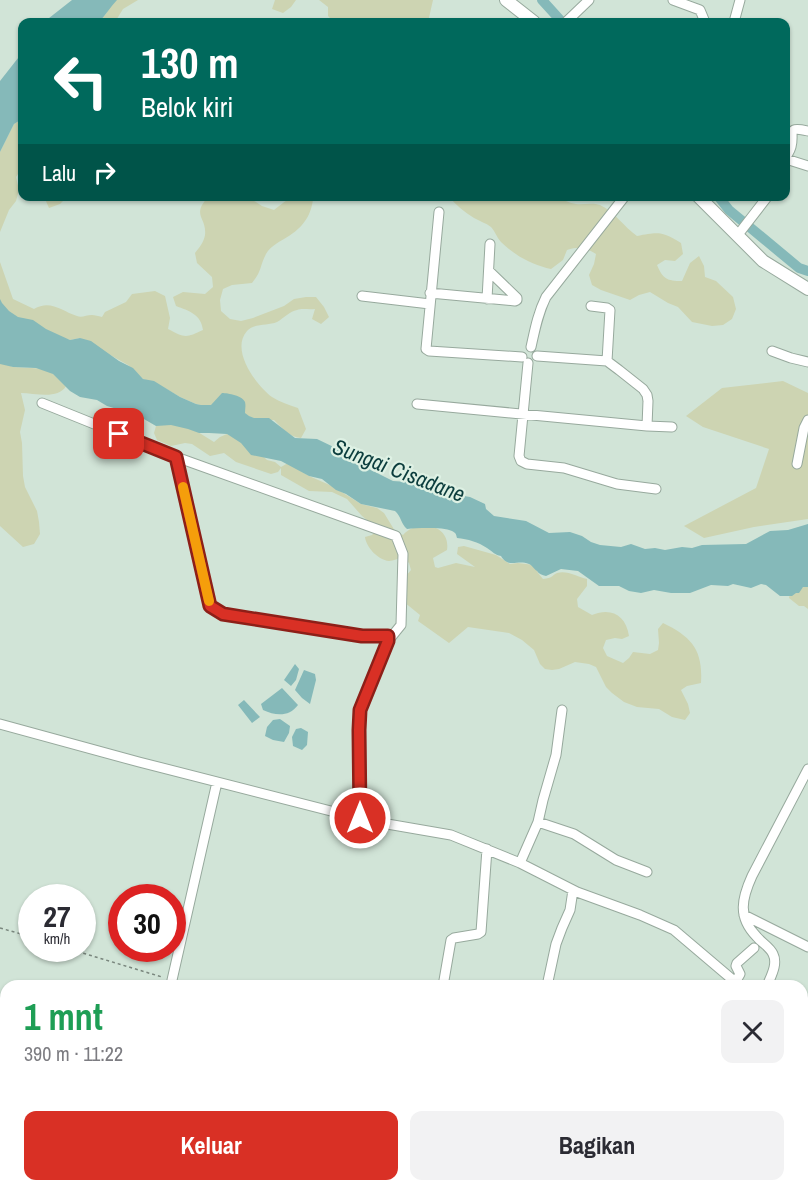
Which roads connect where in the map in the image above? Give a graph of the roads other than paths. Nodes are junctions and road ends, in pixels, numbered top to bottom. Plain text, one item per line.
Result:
1 (507, 0) edge
2 (589, 0) edge
3 (673, 0) edge
4 (740, 0) edge
5 (529, 18) edge
6 (570, 18) edge
7 (703, 18) edge
8 (735, 18) edge
9 (808, 131) edge
10 (790, 149) edge
11 (790, 159) edge
12 (808, 166) edge
13 (621, 201) edge
14 (703, 201) edge
15 (764, 201) edge
16 (439, 212) dead end
17 (738, 234) junction
18 (490, 244) dead end
19 (489, 271) junction
20 (808, 289) edge
21 (430, 293) junction
22 (362, 296) dead end
23 (487, 299) junction
24 (430, 304) junction
25 (591, 306) dead end
26 (531, 346) junction
27 (772, 351) dead end
28 (537, 356) junction
29 (525, 360) junction
30 (607, 361) junction
31 (808, 362) edge
32 (42, 403) dead end
33 (417, 404) dead end
34 (522, 414) junction
35 (808, 420) edge
36 (647, 426) junction
37 (672, 427) dead end
38 (176, 457) junction
39 (797, 464) dead end
40 (656, 489) dead end
41 (388, 641) junction
42 (562, 710) dead end
43 (0, 724) edge
44 (808, 770) edge
45 (218, 782) junction
46 (360, 818) junction
47 (538, 822) junction
48 (487, 849) junction
49 (520, 863) junction
50 (647, 872) dead end
51 (573, 890) junction
52 (744, 915) junction
53 (781, 934) junction
54 (808, 947) edge
55 (754, 948) dead end
56 (773, 952) junction
57 (172, 980) road end
58 (444, 980) edge
59 (548, 980) edge
60 (734, 980) edge
61 (739, 980) edge
62 (770, 980) edge

1 - 5 main road
2 - 6 street
3 - 7 street
4 - 8 street
9 - 10 street
11 - 12 street
13 - 26 street
14 - 17 main road
15 - 17 street
16 - 21 street
17 - 20 main road
18 - 19 street
19 - 23 street
19 - 23 street
21 - 23 street
21 - 24 street
22 - 24 street
24 - 29 street
25 - 30 street
26 - 28 street
26 - 29 street
27 - 31 street
28 - 29 street
28 - 30 street
29 - 34 street
30 - 36 street
32 - 38 street
33 - 34 street
34 - 36 street
34 - 40 street
35 - 39 street
36 - 37 street
38 - 41 street
38 - 41 street
41 - 46 street
42 - 47 street
43 - 45 street
44 - 52 street
45 - 46 street
45 - 57 street
46 - 48 street
47 - 49 street
47 - 50 street
48 - 49 street
48 - 58 street
49 - 51 street
51 - 59 street
51 - 60 street
52 - 53 street
52 - 56 street
53 - 54 street
53 - 56 street
55 - 61 street
56 - 62 street

